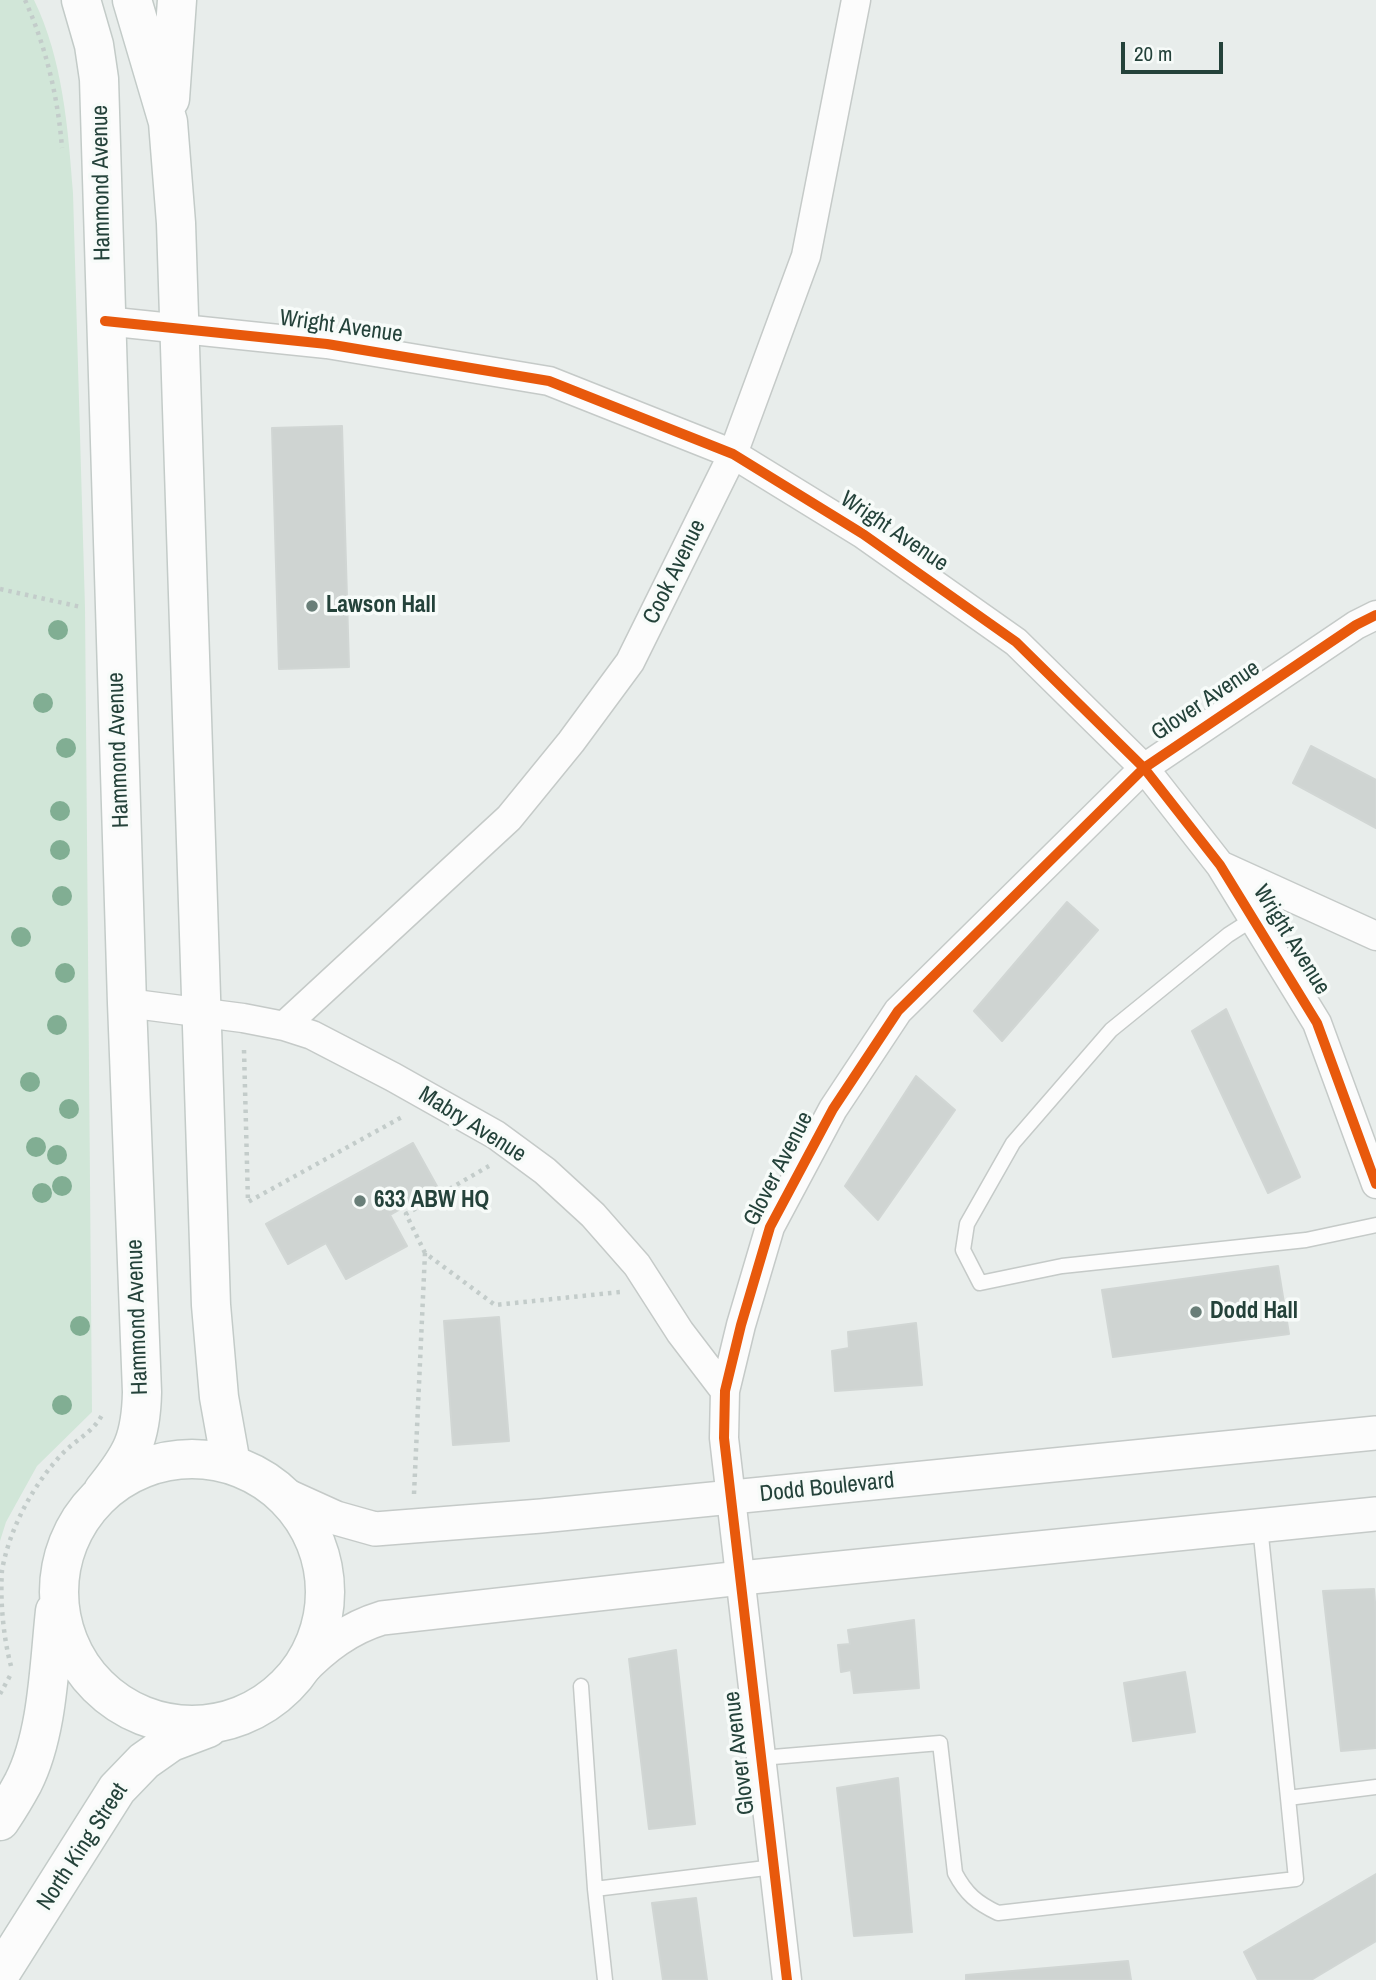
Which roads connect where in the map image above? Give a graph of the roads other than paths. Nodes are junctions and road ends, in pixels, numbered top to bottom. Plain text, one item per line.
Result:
1 (53, 0) edge
2 (81, 0) edge
3 (132, 0) edge
4 (177, 0) edge
5 (856, 0) edge
6 (168, 122) junction
7 (102, 152) junction
8 (105, 321) junction
9 (180, 327) junction
10 (733, 454) junction
11 (1376, 615) edge
12 (1144, 768) junction
13 (1220, 865) junction
14 (1252, 919) junction
15 (1376, 936) edge
16 (127, 1003) junction
17 (202, 1012) junction
18 (284, 1026) junction
19 (1376, 1184) edge
20 (1376, 1225) edge
21 (725, 1391) junction
22 (1376, 1433) edge
23 (231, 1464) junction
24 (103, 1491) junction
25 (283, 1494) junction
26 (731, 1497) junction
27 (1376, 1514) edge
28 (1260, 1526) junction
29 (741, 1578) junction
30 (57, 1588) junction
31 (300, 1672) junction
32 (581, 1686) dead end
33 (222, 1723) junction
34 (761, 1759) junction
35 (1376, 1787) edge
36 (1288, 1798) junction
37 (0, 1821) edge
38 (774, 1867) junction
39 (594, 1889) junction
40 (0, 1974) edge
41 (604, 1980) edge
42 (787, 1980) edge

1 - 7 main road
2 - 7 main road, Hammond Avenue
3 - 6 main road
4 - 6 main road
5 - 10 street, Cook Avenue
6 - 9 main road
7 - 8 main road, Hammond Avenue
8 - 9 street, Wright Avenue
8 - 16 main road, Hammond Avenue
9 - 10 street, Wright Avenue
9 - 17 main road
10 - 12 street, Wright Avenue
10 - 18 street, Cook Avenue
11 - 12 street, Glover Avenue
12 - 13 street, Wright Avenue
12 - 21 street, Glover Avenue
13 - 14 street, Wright Avenue
13 - 15 street
14 - 19 street, Wright Avenue
14 - 20 lane
16 - 17 street, Mabry Avenue
16 - 24 main road, Hammond Avenue
17 - 18 street, Mabry Avenue
17 - 23 main road
18 - 21 street, Mabry Avenue
21 - 26 street, Glover Avenue
22 - 26 street, Dodd Boulevard
23 - 24 main road, North King Street
23 - 25 main road, North King Street
24 - 30 main road, Hammond Avenue
25 - 26 street, Dodd Boulevard
25 - 31 main road, North King Street
26 - 29 street, Glover Avenue
27 - 28 street
28 - 29 street
28 - 36 lane
29 - 31 street
29 - 34 street, Glover Avenue
30 - 33 main road
30 - 37 main road
31 - 33 main road, North King Street
32 - 39 lane
33 - 40 main road, North King Street
34 - 36 lane
34 - 38 street, Glover Avenue
35 - 36 lane
38 - 39 lane
38 - 42 street, Glover Avenue
39 - 41 lane

